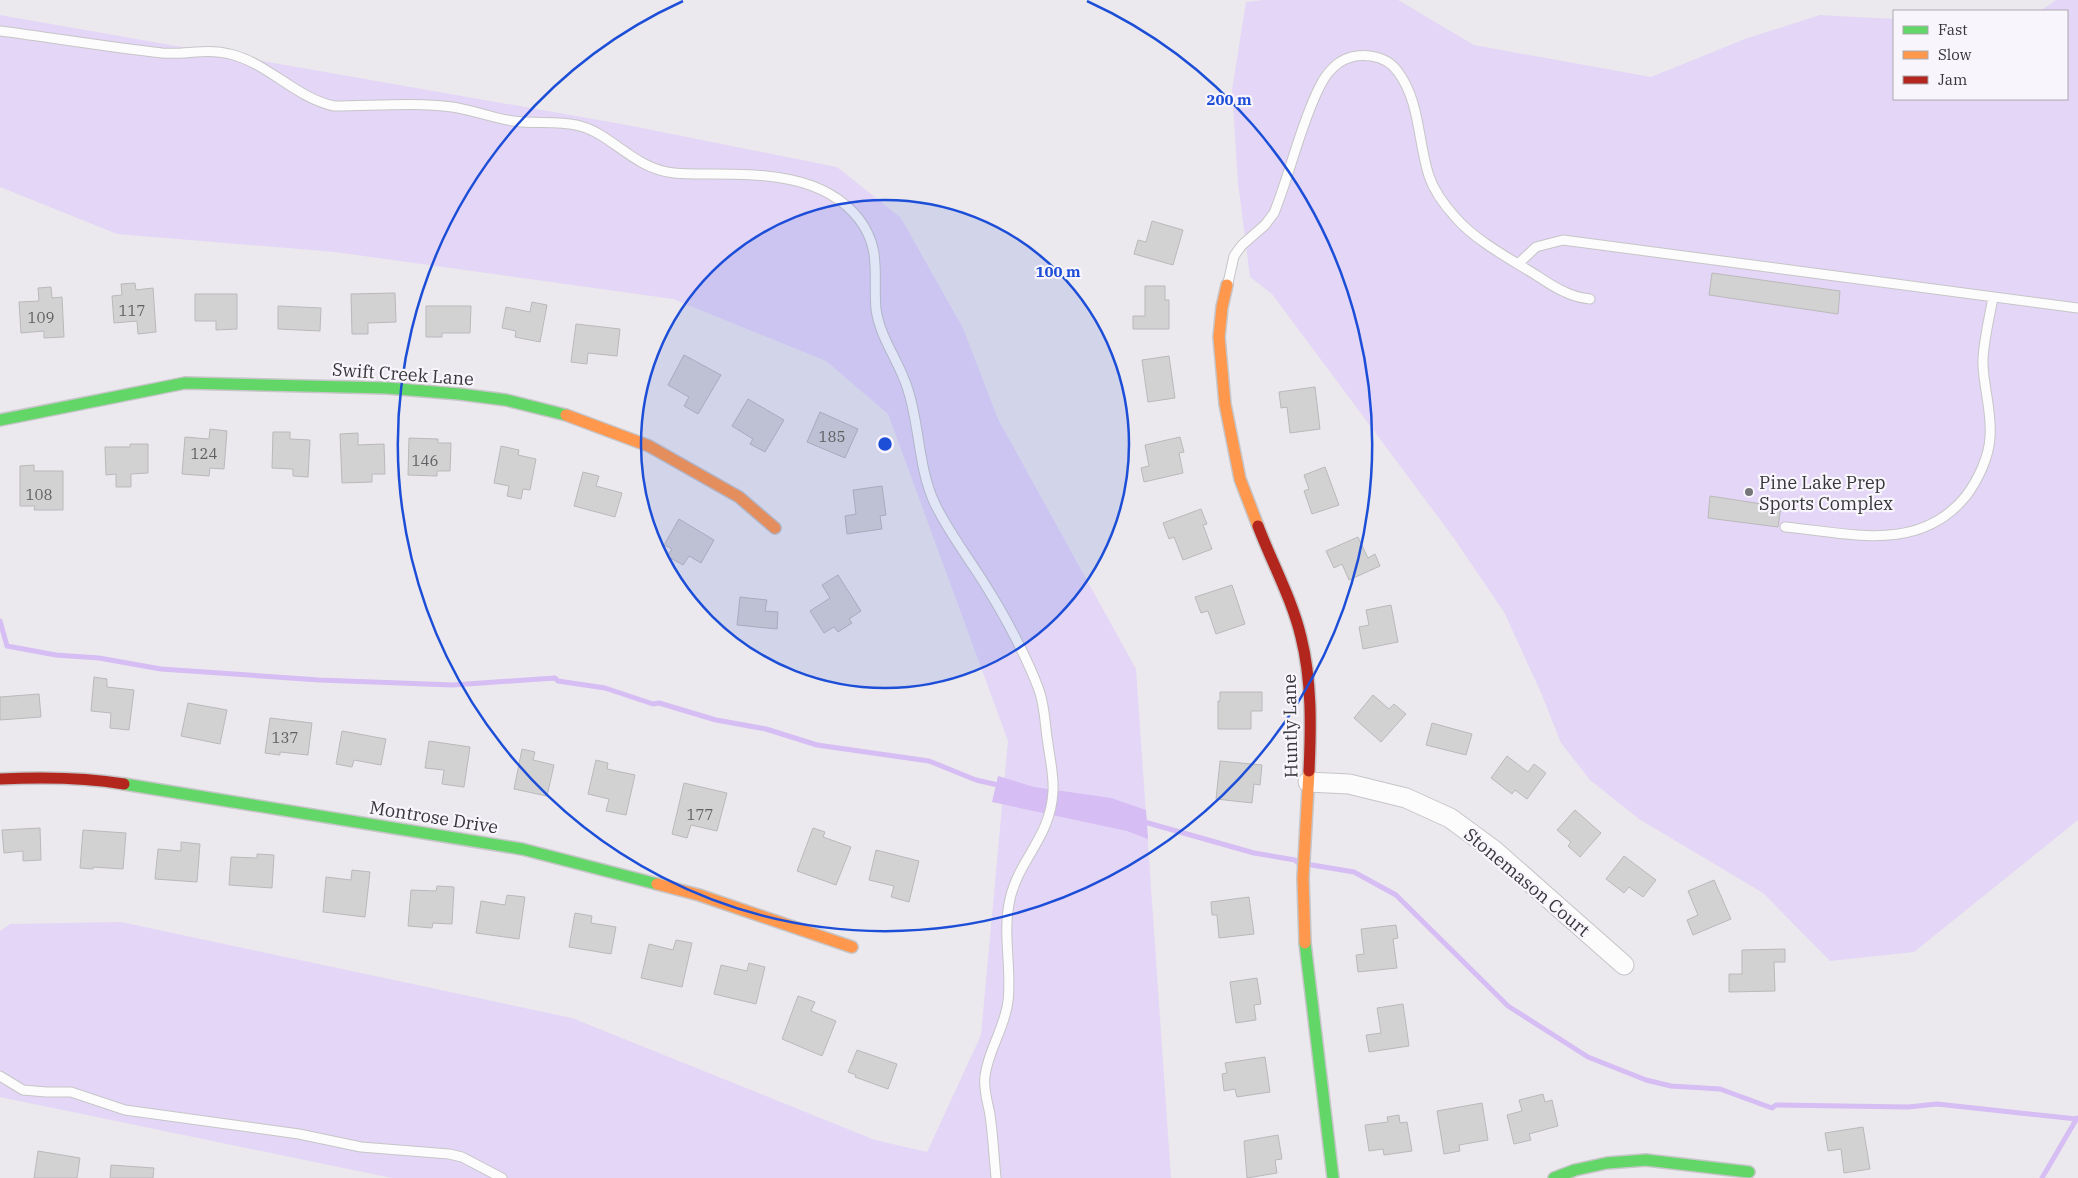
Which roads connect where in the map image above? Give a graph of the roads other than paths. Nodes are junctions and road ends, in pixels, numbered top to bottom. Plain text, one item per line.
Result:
1 (0, 31) edge
2 (1518, 264) junction
3 (1227, 285) joint
4 (1993, 297) junction
5 (1590, 299) dead end
6 (2078, 308) edge
7 (0, 420) edge
8 (1784, 527) dead end
9 (776, 528) dead end
10 (0, 779) edge
11 (1308, 782) junction
12 (852, 947) dead end
13 (1624, 965) dead end
14 (0, 1076) edge
15 (1749, 1172) dead end
16 (502, 1178) edge
17 (996, 1178) edge
18 (1333, 1178) edge
19 (1554, 1178) edge

1 - 17 lane
2 - 3 lane
2 - 4 lane
2 - 5 lane
3 - 11 street, Huntly Lane
4 - 6 lane
4 - 8 lane
7 - 9 street, Swift Creek Lane
10 - 12 street, Montrose Drive
11 - 13 street, Stonemason Court
11 - 18 street, Huntly Lane
14 - 16 lane
15 - 19 street

